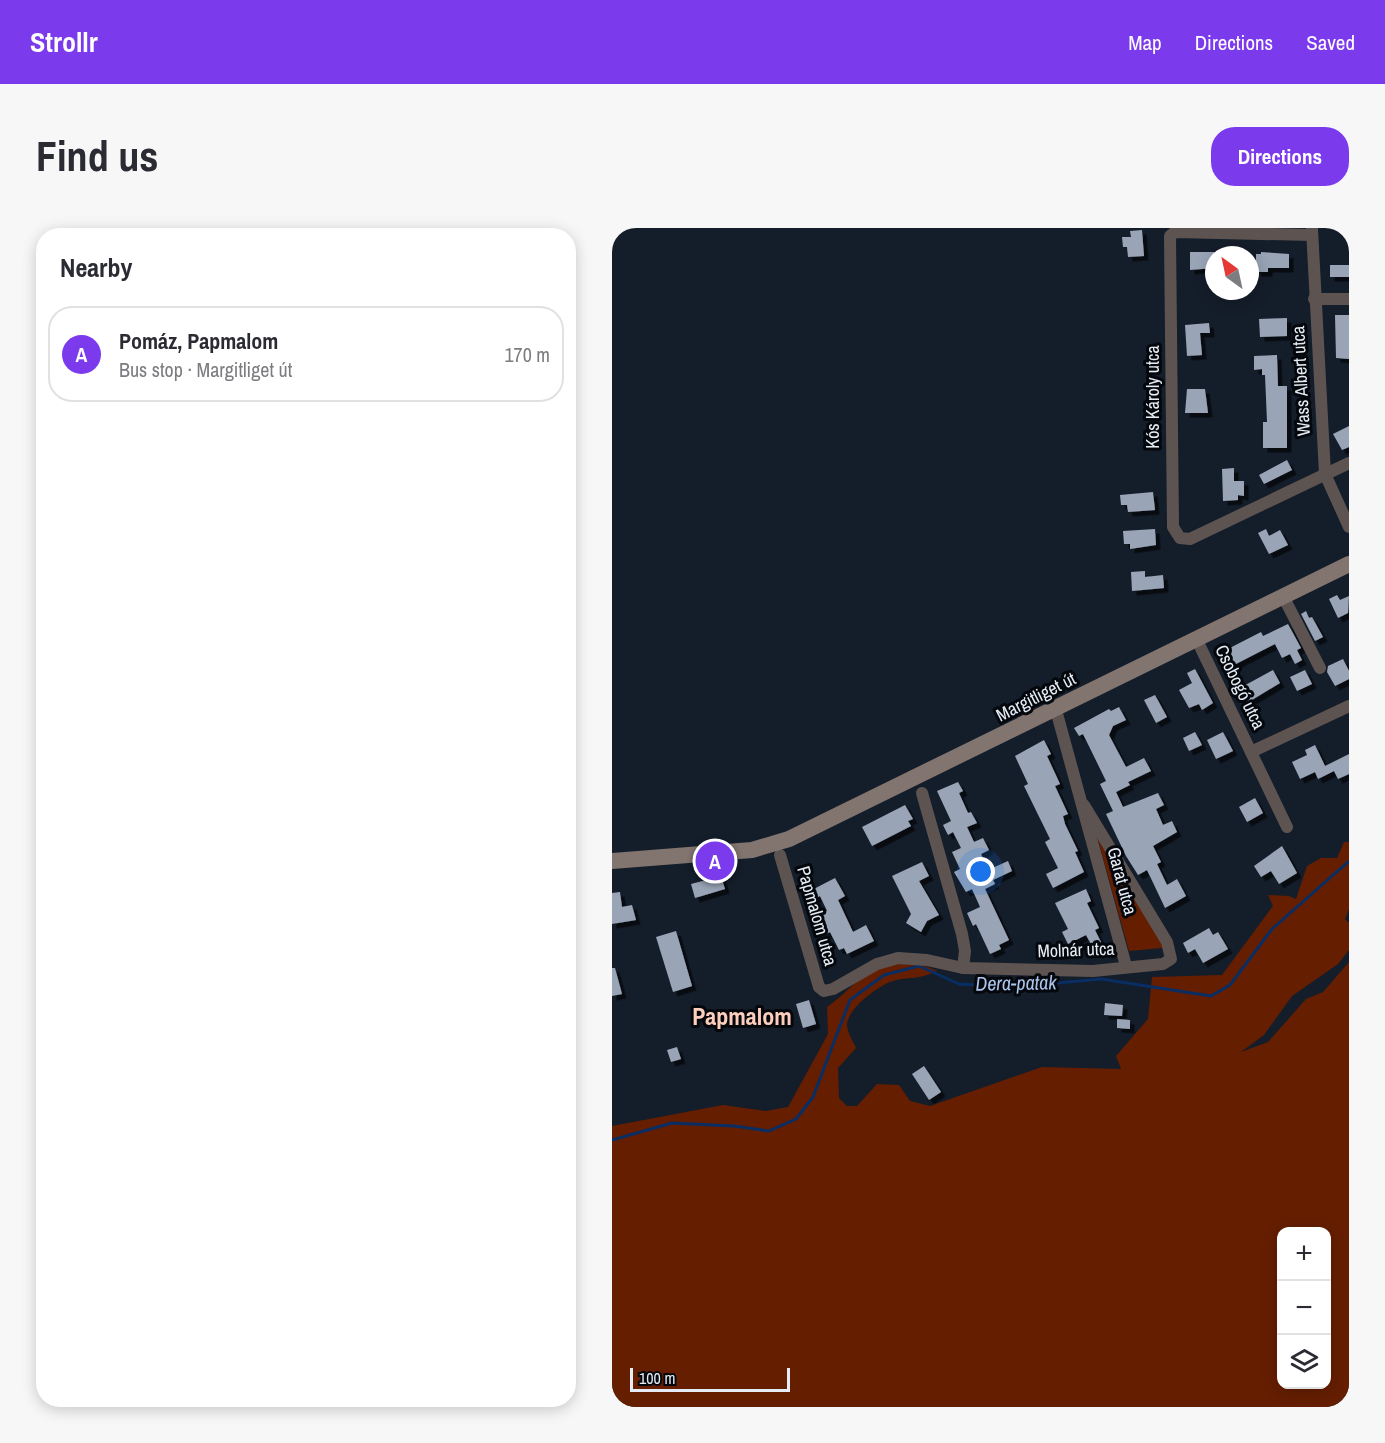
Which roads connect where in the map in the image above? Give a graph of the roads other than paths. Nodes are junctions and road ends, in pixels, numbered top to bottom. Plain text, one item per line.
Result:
1 (1312, 232) edge
2 (1349, 298) edge
3 (1314, 299) junction
4 (1349, 463) edge
5 (1325, 474) junction
6 (1349, 528) edge
7 (1349, 564) edge
8 (1283, 596) junction
9 (1196, 638) junction
10 (1320, 668) dead end
11 (1349, 706) edge
12 (1056, 710) junction
13 (1251, 752) junction
14 (922, 793) dead end
15 (1084, 805) junction
16 (1287, 827) dead end
17 (780, 855) dead end
18 (612, 861) edge
19 (1167, 942) joint
20 (1126, 966) junction
21 (963, 968) junction
22 (819, 987) joint

1 - 3 street, Wass Albert utca
1 - 5 street, Kós Károly utca
2 - 3 street
3 - 5 street, Wass Albert utca
4 - 5 street
5 - 6 street, Wass Albert utca
7 - 8 main road, Margitliget út
8 - 9 main road, Margitliget út
8 - 10 street
9 - 12 main road, Margitliget út
9 - 13 street, Csobogó utca
11 - 13 street, Csobogó utca
12 - 15 street, Garat utca
12 - 18 main road, Margitliget út
13 - 16 street, Csobogó utca
14 - 21 street
15 - 19 street, Garat utca
15 - 20 street, Garat utca
17 - 22 street, Papmalom utca
19 - 20 street, Molnár utca
20 - 21 street, Molnár utca
21 - 22 street, Molnár utca

